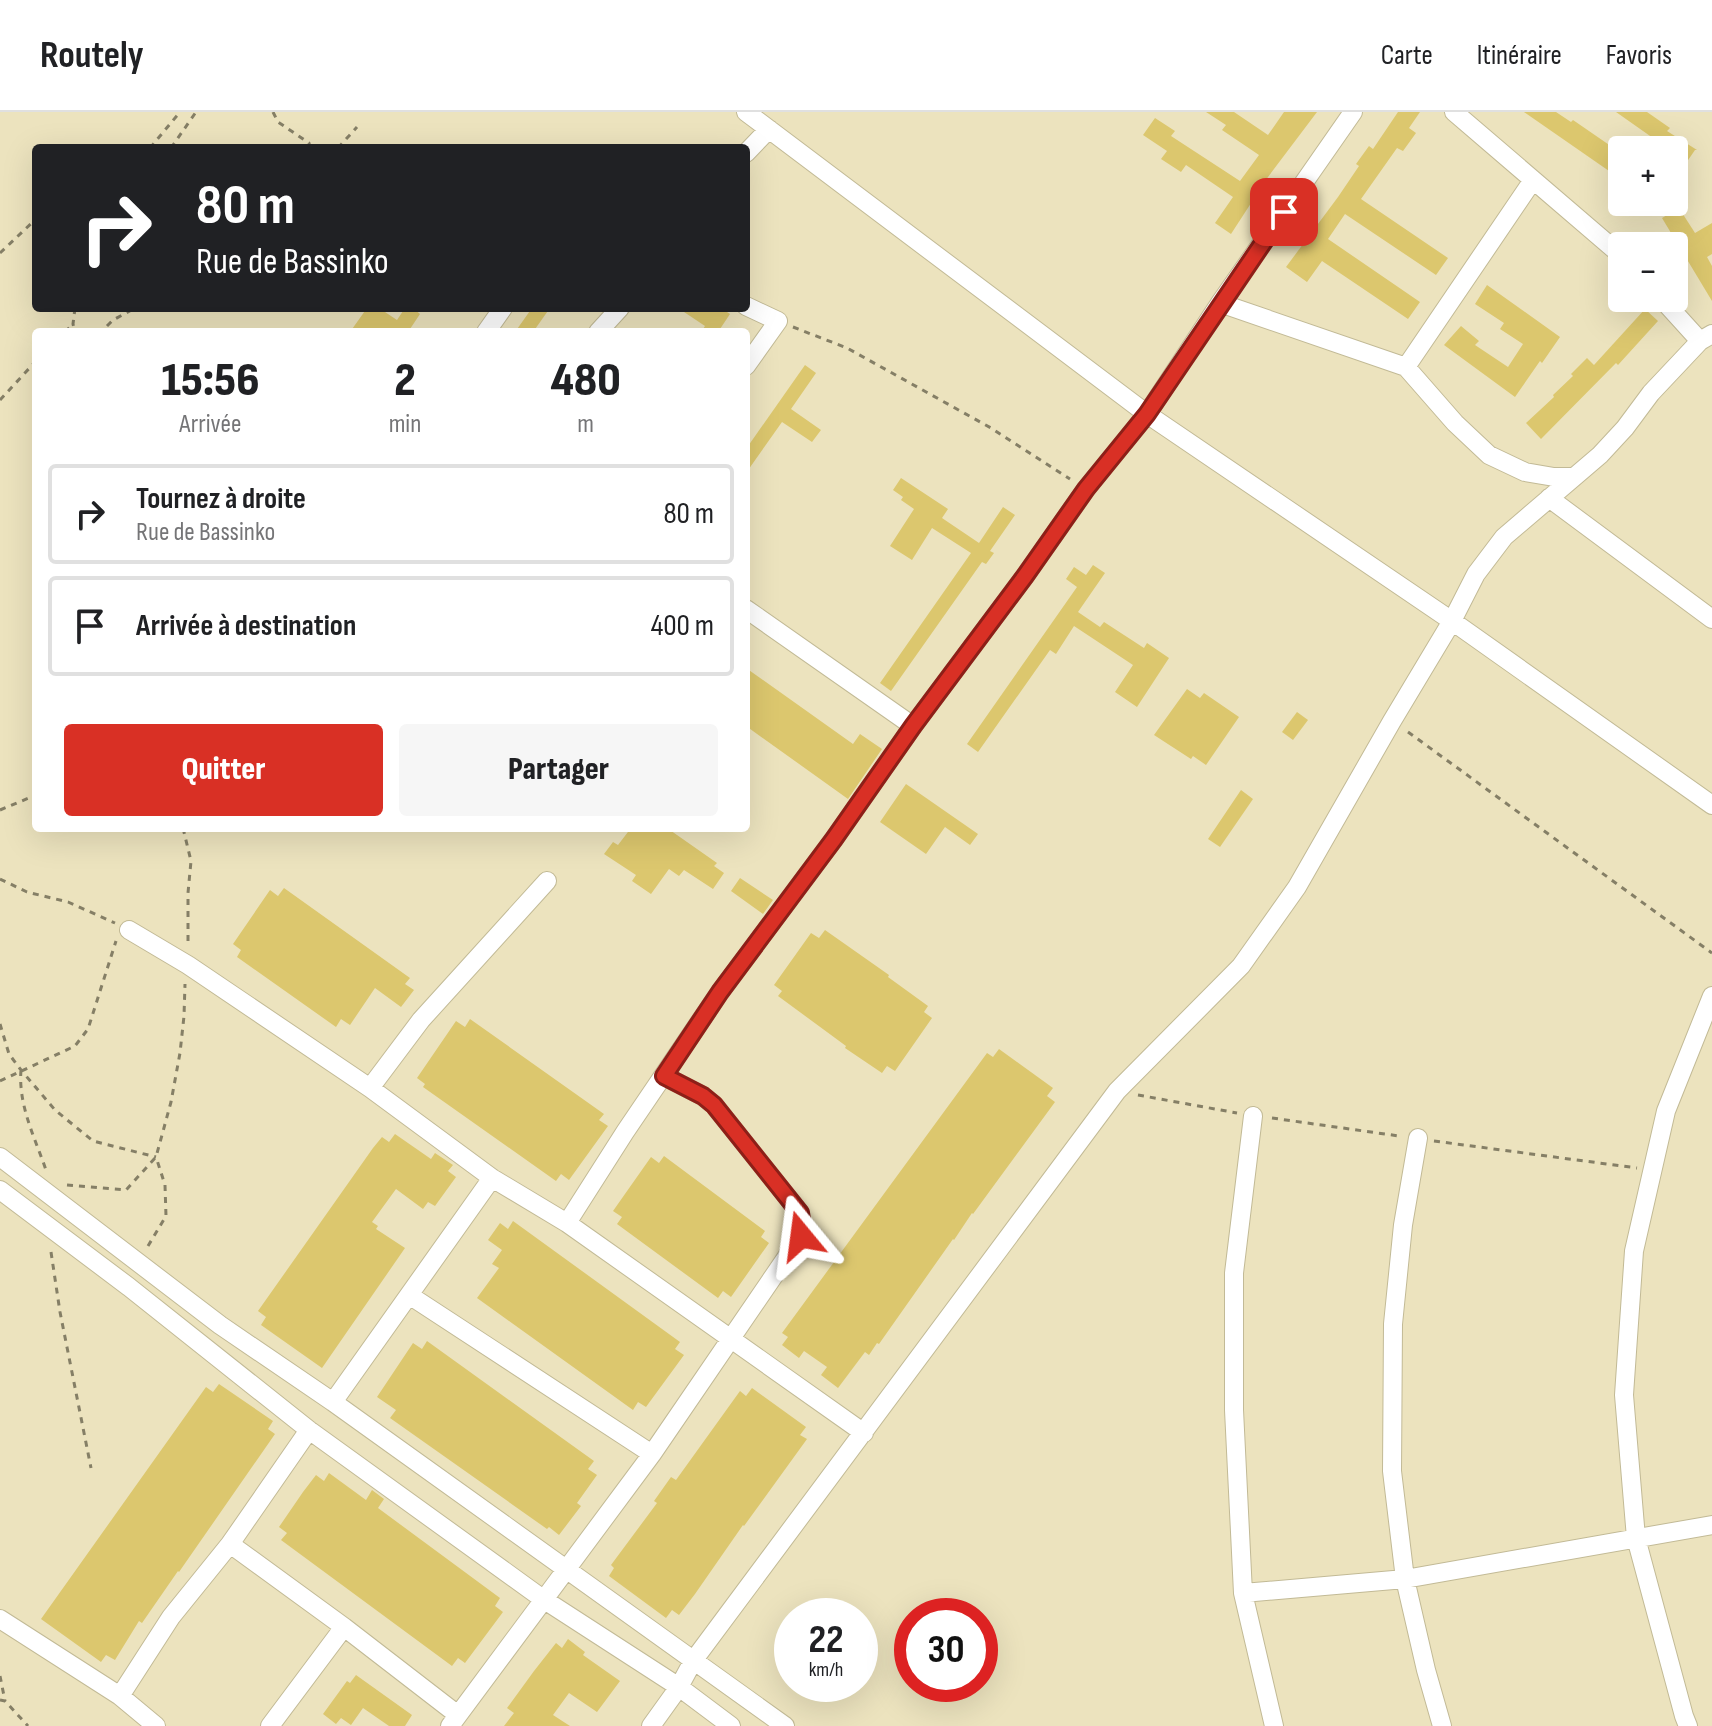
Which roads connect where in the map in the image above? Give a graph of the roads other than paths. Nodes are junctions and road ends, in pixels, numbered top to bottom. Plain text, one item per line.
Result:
1 (746, 112) edge
2 (1353, 112) edge
3 (1454, 112) edge
4 (769, 129) junction
5 (750, 149) edge
6 (1533, 180) junction
7 (1608, 244) edge
8 (1220, 303) junction
9 (750, 308) edge
10 (616, 312) edge
11 (1677, 312) edge
12 (602, 328) edge
13 (1706, 338) edge
14 (750, 360) edge
15 (1406, 367) junction
16 (1147, 414) junction
17 (1574, 477) junction
18 (1549, 498) junction
19 (750, 612) edge
20 (1712, 619) edge
21 (1452, 621) junction
22 (913, 726) junction
23 (1712, 805) edge
24 (547, 881) dead end
25 (125, 928) road end
26 (1712, 996) edge
27 (664, 1076) junction
28 (370, 1088) junction
29 (1253, 1116) road end
30 (1418, 1138) road end
31 (0, 1157) edge
32 (492, 1178) junction
33 (0, 1190) edge
34 (567, 1223) junction
35 (409, 1295) junction
36 (732, 1340) junction
37 (333, 1402) junction
38 (309, 1430) junction
39 (864, 1433) junction
40 (652, 1454) junction
41 (1712, 1525) edge
42 (1636, 1538) junction
43 (230, 1544) junction
44 (566, 1570) junction
45 (1405, 1579) junction
46 (1243, 1593) junction
47 (543, 1599) junction
48 (0, 1619) edge
49 (344, 1627) junction
50 (693, 1661) junction
51 (679, 1687) junction
52 (120, 1696) junction
53 (454, 1720) edge
54 (156, 1726) edge
55 (270, 1726) edge
56 (651, 1726) edge
57 (731, 1726) edge
58 (785, 1726) edge
59 (1274, 1726) edge
60 (1442, 1726) edge
61 (1688, 1726) edge

1 - 4 street
2 - 8 street
3 - 6 street
4 - 5 street
4 - 16 street
6 - 7 street
6 - 15 street
8 - 15 street
8 - 16 street
9 - 14 street
10 - 12 street
11 - 13 street
13 - 17 street
15 - 17 street
16 - 21 street
16 - 22 street
17 - 18 street
18 - 20 street
18 - 21 street
19 - 22 street
21 - 23 street
21 - 39 street
22 - 27 street
24 - 28 street
25 - 28 street
26 - 42 street
27 - 34 street
27 - 36 street
28 - 32 street
29 - 46 street
30 - 45 street
31 - 37 street
32 - 34 street
32 - 35 street
33 - 38 street
34 - 36 street
35 - 37 street
35 - 40 street
36 - 39 street
36 - 40 street
37 - 44 street
38 - 43 street
38 - 47 street
39 - 50 street
40 - 44 street
41 - 42 street
42 - 45 street
42 - 61 street
43 - 49 street
43 - 52 street
44 - 47 street
44 - 50 street
45 - 46 street
45 - 60 street
46 - 59 street
47 - 51 street
47 - 53 street
48 - 52 street
49 - 53 street
49 - 55 street
50 - 51 street
50 - 58 street
51 - 56 street
51 - 57 street
52 - 54 street

